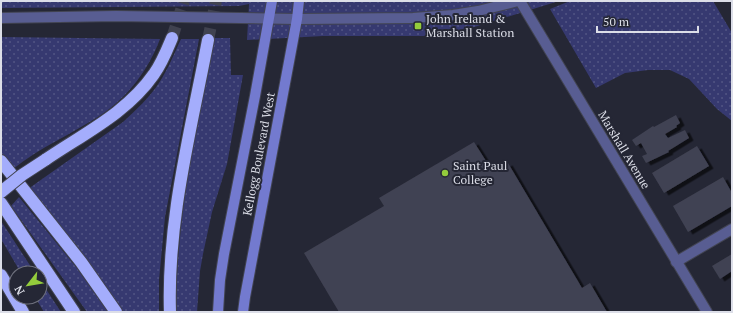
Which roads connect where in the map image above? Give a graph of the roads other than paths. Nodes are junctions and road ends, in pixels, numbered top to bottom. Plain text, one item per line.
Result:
1 (272, 1) edge
2 (299, 1) edge
3 (519, 1) edge
4 (1, 18) edge
5 (270, 18) junction
6 (298, 19) junction
7 (172, 38) tunnel mouth
8 (208, 40) tunnel mouth
9 (1, 161) edge
10 (1, 192) edge
11 (1, 203) edge
12 (732, 229) edge
13 (676, 262) junction
14 (1, 275) edge
15 (23, 312) edge
16 (74, 312) edge
17 (116, 312) edge
18 (170, 312) edge
19 (218, 312) edge
20 (243, 312) edge
21 (707, 312) edge

1 - 5 main road, Kellogg Boulevard West
2 - 6 main road, Kellogg Boulevard West
3 - 6 street
3 - 13 street, Marshall Avenue
4 - 5 street
5 - 6 street
5 - 19 main road, Kellogg Boulevard West
6 - 20 main road, Kellogg Boulevard West
7 - 10 highway, bridge
8 - 18 highway
9 - 17 highway
11 - 16 highway
12 - 13 street
13 - 21 street, Marshall Avenue
14 - 15 highway

